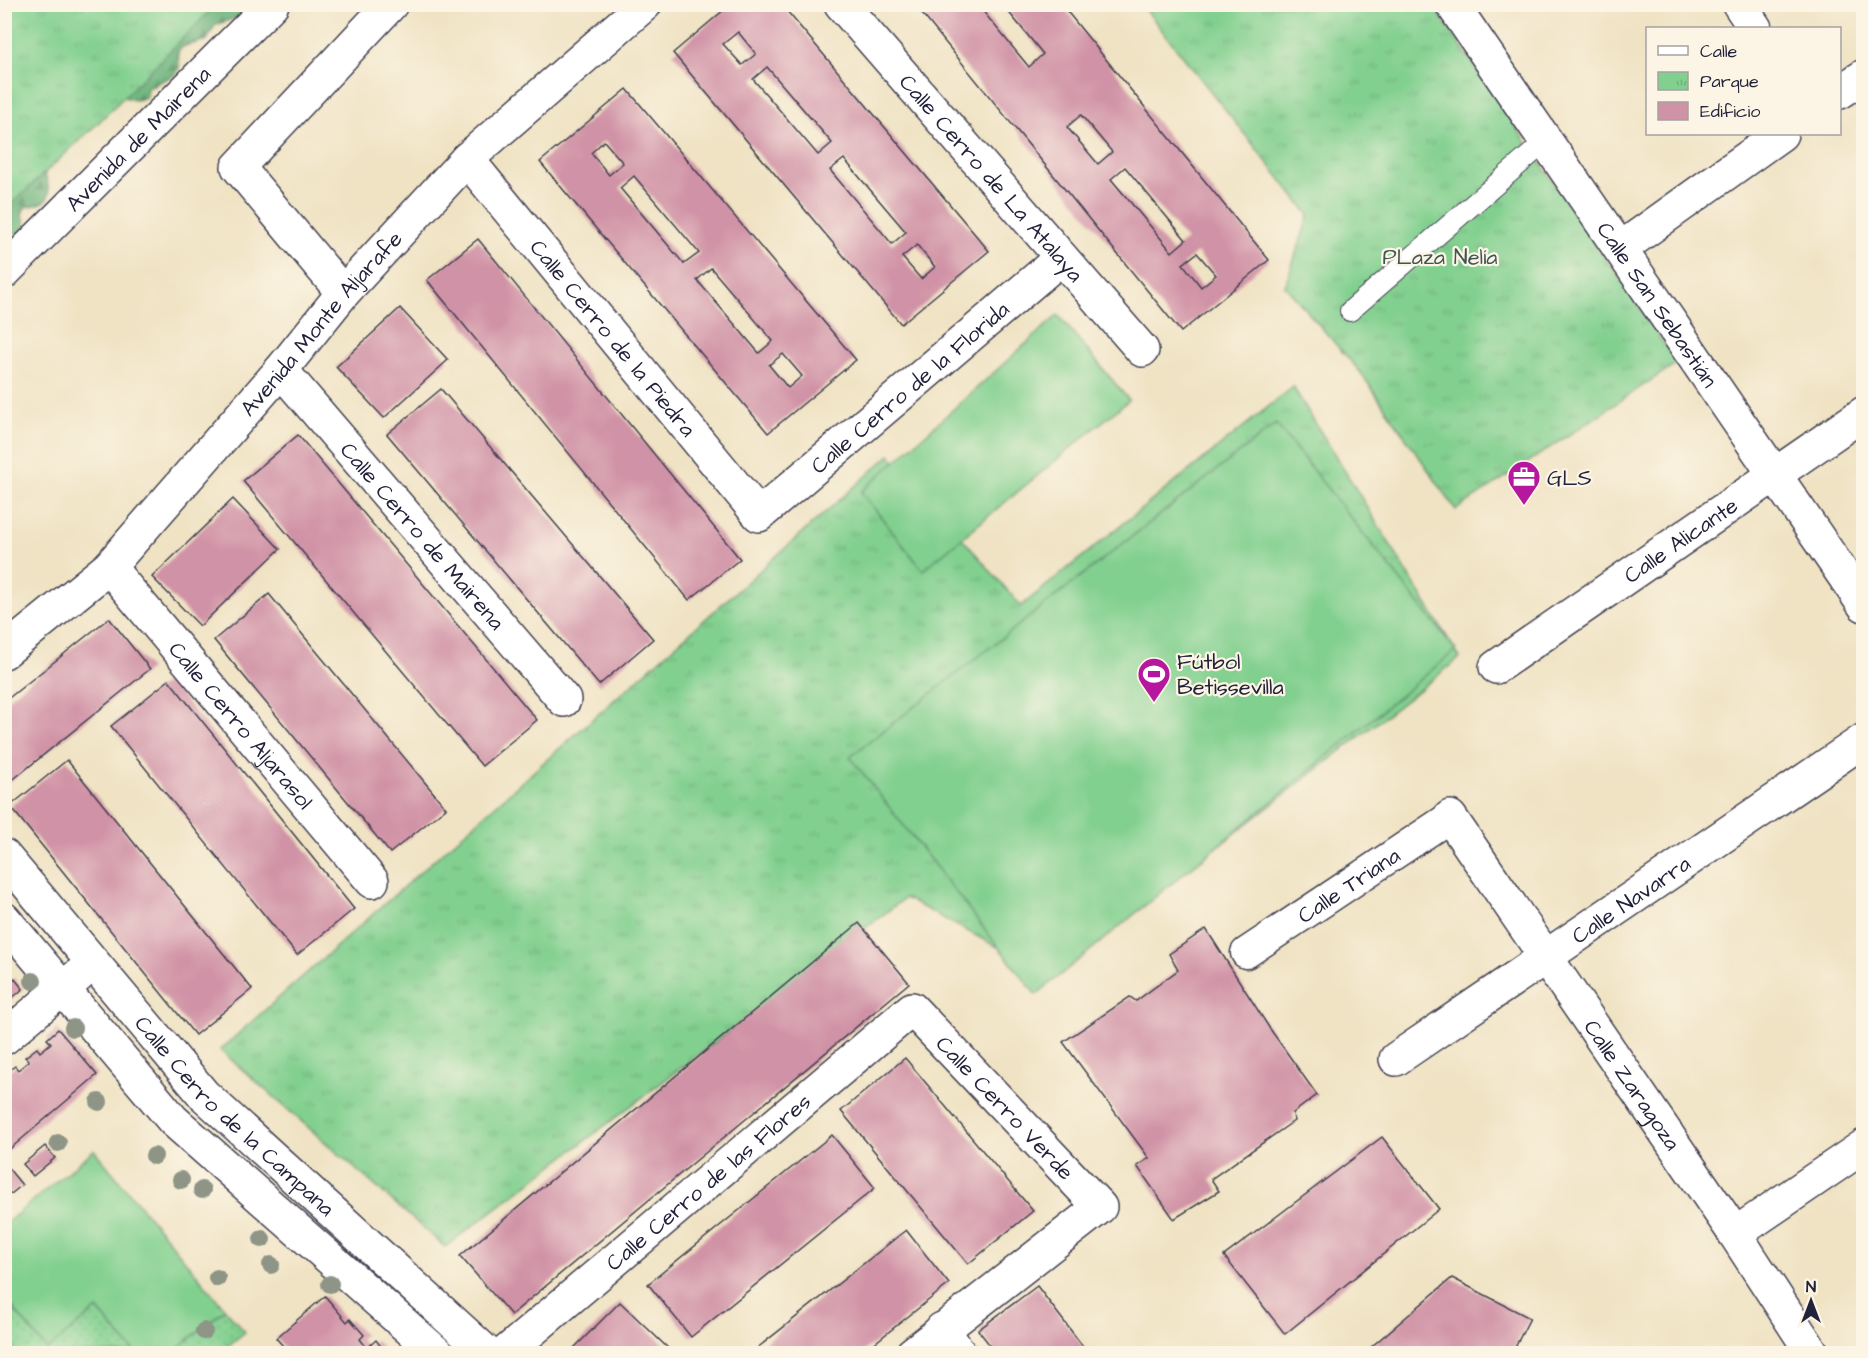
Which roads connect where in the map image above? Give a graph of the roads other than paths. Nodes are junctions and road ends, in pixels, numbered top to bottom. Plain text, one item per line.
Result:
1 (392, 4) edge
2 (645, 4) edge
3 (841, 4) edge
4 (1452, 4) edge
5 (1739, 4) edge
6 (270, 5) edge
7 (1754, 27) edge
8 (1863, 76) edge
9 (1841, 91) edge
10 (1780, 135) edge
11 (1546, 141) junction
12 (467, 159) junction
13 (1620, 249) junction
14 (1061, 258) junction
15 (4, 272) edge
16 (343, 293) junction
17 (1350, 311) dead end
18 (1142, 350) dead end
19 (281, 370) junction
20 (1863, 413) edge
21 (1774, 475) junction
22 (759, 515) joint
23 (109, 567) junction
24 (1863, 604) edge
25 (4, 652) edge
26 (1496, 667) dead end
27 (564, 700) dead end
28 (1863, 740) edge
29 (1450, 817) joint
30 (4, 856) edge
31 (372, 881) dead end
32 (4, 919) edge
33 (1246, 953) dead end
34 (1545, 956) junction
35 (94, 963) junction
36 (63, 988) junction
37 (912, 1009) joint
38 (4, 1038) edge
39 (1396, 1059) dead end
40 (1863, 1146) edge
41 (1735, 1234) junction
42 (951, 1341) edge
43 (438, 1353) edge
44 (488, 1353) edge
45 (504, 1353) edge
46 (912, 1353) edge
47 (1813, 1353) edge

1 - 16 street
2 - 12 street, Avenida Monte Aljarafe
3 - 14 street, Calle Cerro de La Atalaya
4 - 11 street, Calle San Sebastián
5 - 7 street
6 - 15 street, Avenida de Mairena
8 - 9 street
10 - 13 street
11 - 13 street, Calle San Sebastián
11 - 17 lane
12 - 16 street, Avenida Monte Aljarafe
12 - 22 street, Calle Cerro de la Piedra
13 - 21 street, Calle San Sebastián
14 - 18 street, Calle Cerro de La Atalaya
14 - 22 street, Calle Cerro de la Florida
16 - 19 street, Avenida Monte Aljarafe
19 - 23 street, Avenida Monte Aljarafe
19 - 27 street, Calle Cerro de Mairena
20 - 21 street, Calle Alicante
21 - 24 street, Calle San Sebastián
21 - 26 street, Calle Alicante
23 - 25 street, Avenida Monte Aljarafe
23 - 31 street, Calle Cerro Aljarasol
28 - 34 street, Calle Navarra
29 - 33 street, Calle Triana
29 - 34 street, Calle Zaragoza
30 - 35 street, Calle Cerro de la Campana
32 - 36 street, Calle Cerro de la Campana
34 - 39 street, Calle Navarra
34 - 41 street, Calle Zaragoza
35 - 36 street
35 - 44 street, Calle Cerro de la Campana
36 - 38 street
36 - 43 street, Calle Cerro de la Campana
37 - 42 street, Calle Cerro Verde
37 - 45 street, Calle Cerro de las Flores
40 - 41 street
41 - 47 street, Calle Zaragoza
42 - 46 street

